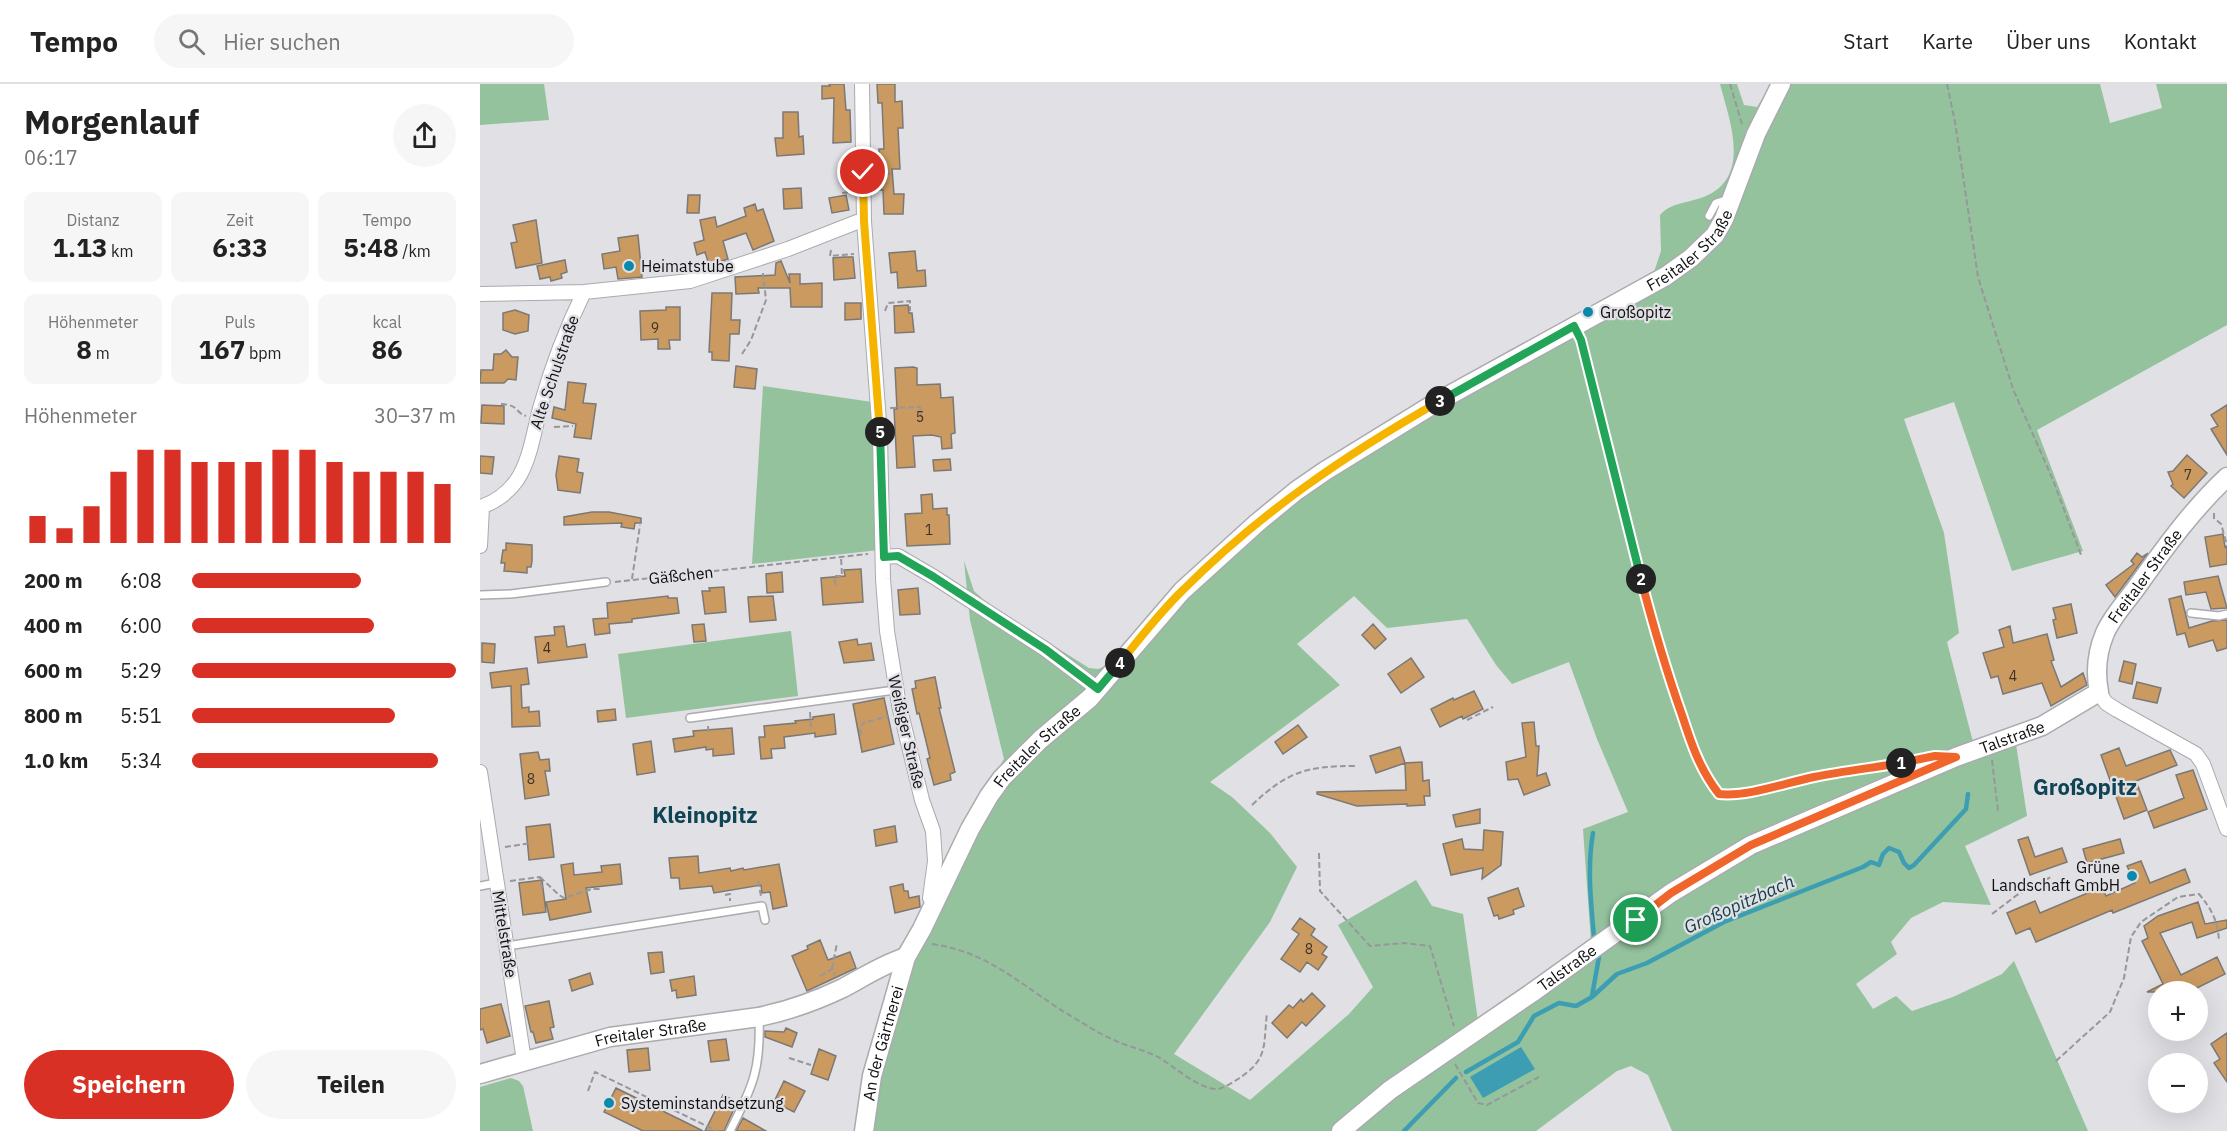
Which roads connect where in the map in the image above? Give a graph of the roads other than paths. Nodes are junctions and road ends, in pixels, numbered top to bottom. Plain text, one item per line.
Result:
1 (862, 84) edge
2 (1781, 84) edge
3 (1731, 198) junction
4 (1709, 216) dead end
5 (864, 221) junction
6 (584, 292) junction
7 (480, 294) edge
8 (2227, 477) edge
9 (481, 507) edge
10 (480, 546) edge
11 (883, 555) junction
12 (606, 582) road end
13 (480, 595) edge
14 (2191, 613) dead end
15 (2227, 614) edge
16 (1098, 689) junction
17 (896, 690) junction
18 (2099, 692) junction
19 (690, 718) dead end
20 (480, 772) edge
21 (2227, 829) edge
22 (496, 883) junction
23 (480, 886) edge
24 (934, 901) junction
25 (765, 920) dead end
26 (507, 946) junction
27 (906, 957) junction
28 (759, 1017) junction
29 (524, 1061) junction
30 (480, 1074) edge
31 (730, 1131) edge
32 (864, 1131) edge
33 (1341, 1131) edge

1 - 5 street, Weißiger Straße
2 - 3 street, Freitaler Straße
3 - 4 lane
3 - 16 street, Freitaler Straße
5 - 6 street
5 - 11 street, Weißiger Straße
6 - 7 street
6 - 9 street, Alte Schulstraße
8 - 18 street, Freitaler Straße
9 - 10 street
11 - 16 street
11 - 17 street, Weißiger Straße
12 - 13 lane
14 - 15 lane
16 - 24 street, Freitaler Straße
17 - 19 lane
17 - 24 street, Weißiger Straße
18 - 21 street
18 - 33 street, Talstraße
20 - 22 street, Mittelstraße
22 - 23 lane
22 - 26 street, Mittelstraße
24 - 27 street, Freitaler Straße
25 - 26 lane
26 - 29 street, Mittelstraße
27 - 28 street, Freitaler Straße
27 - 32 street, An der Gärtnerei
28 - 29 street, Freitaler Straße
28 - 31 lane
29 - 30 street, Freitaler Straße

